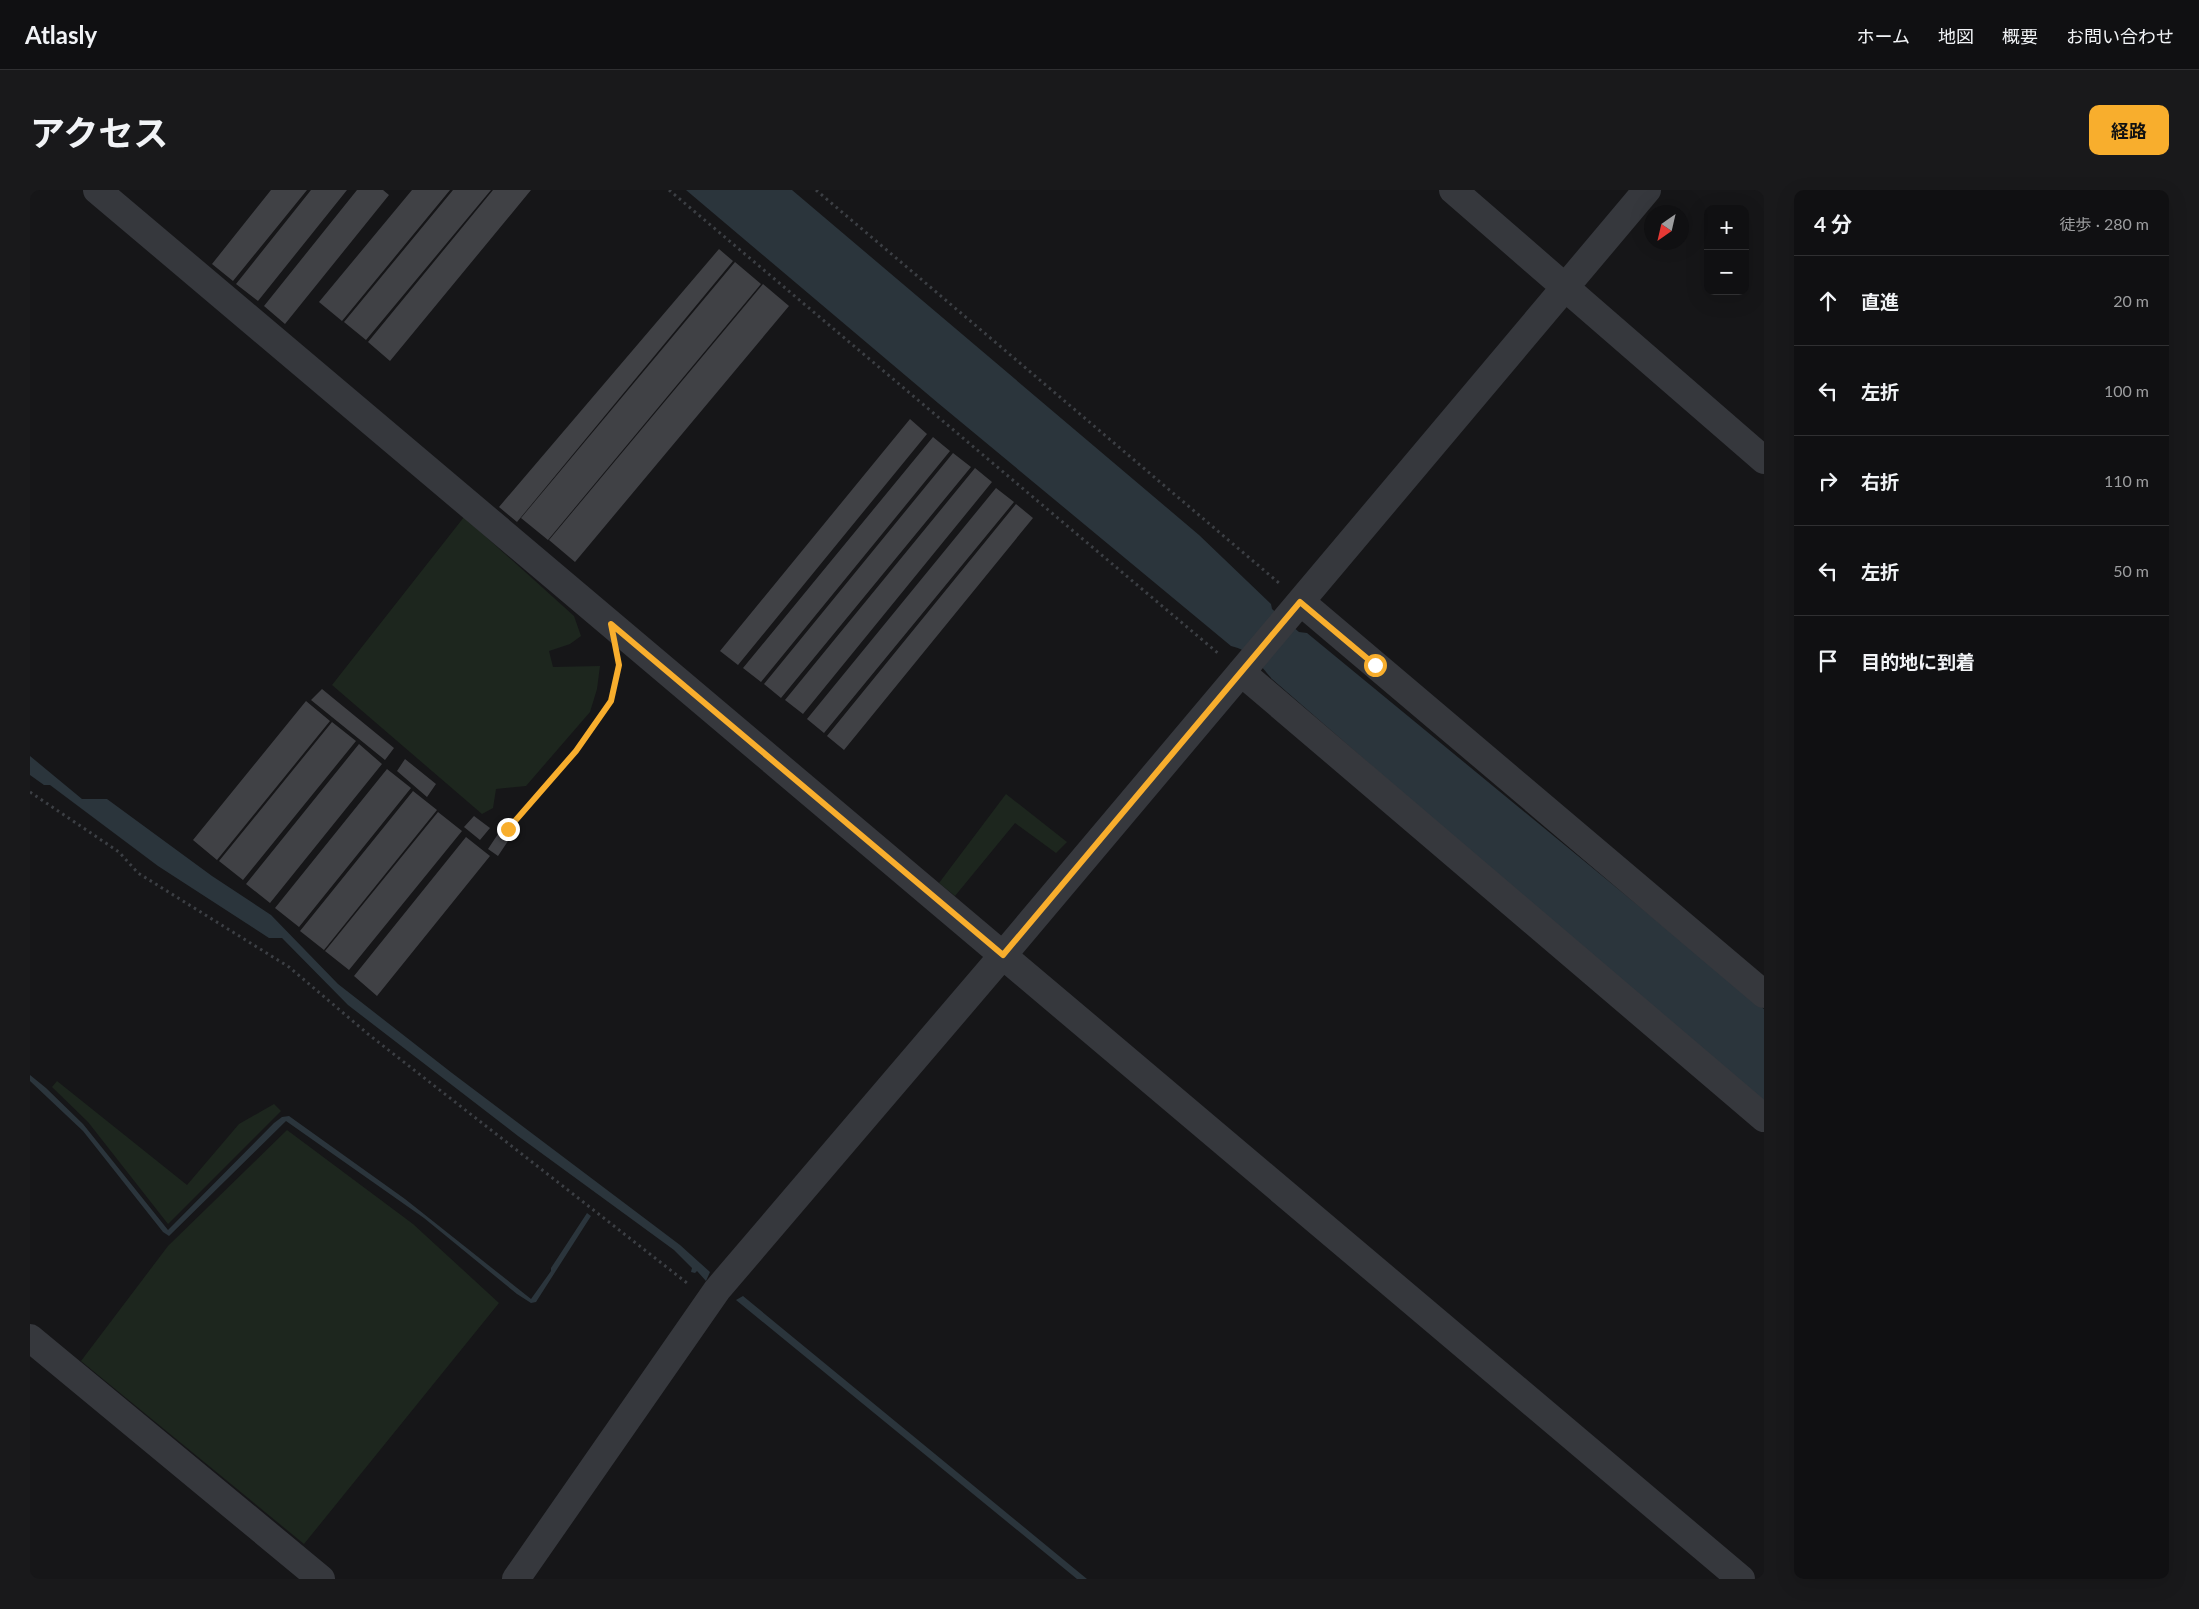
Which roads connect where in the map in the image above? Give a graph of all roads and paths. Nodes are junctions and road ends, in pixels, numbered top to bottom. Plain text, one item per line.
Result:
1 (97, 190) edge
2 (669, 190) edge
3 (816, 190) edge
4 (1453, 190) edge
5 (1647, 190) edge
6 (1565, 287) junction
7 (1764, 460) edge
8 (1296, 607) junction
9 (611, 624) junction
10 (1245, 667) junction
11 (30, 792) edge
12 (508, 829) dead end
13 (1003, 955) junction
14 (1764, 994) edge
15 (1764, 1118) edge
16 (710, 1300) junction
17 (30, 1338) edge
18 (321, 1579) edge
19 (516, 1579) edge
20 (1741, 1579) edge

1 - 9 street
2 - 10 path
3 - 8 path
4 - 6 street
5 - 6 street
6 - 7 street
6 - 8 street
8 - 10 street
8 - 14 street
9 - 12 path
9 - 13 street
10 - 13 street
10 - 15 street
11 - 16 path
13 - 16 street
13 - 20 street
16 - 19 street
17 - 18 street

